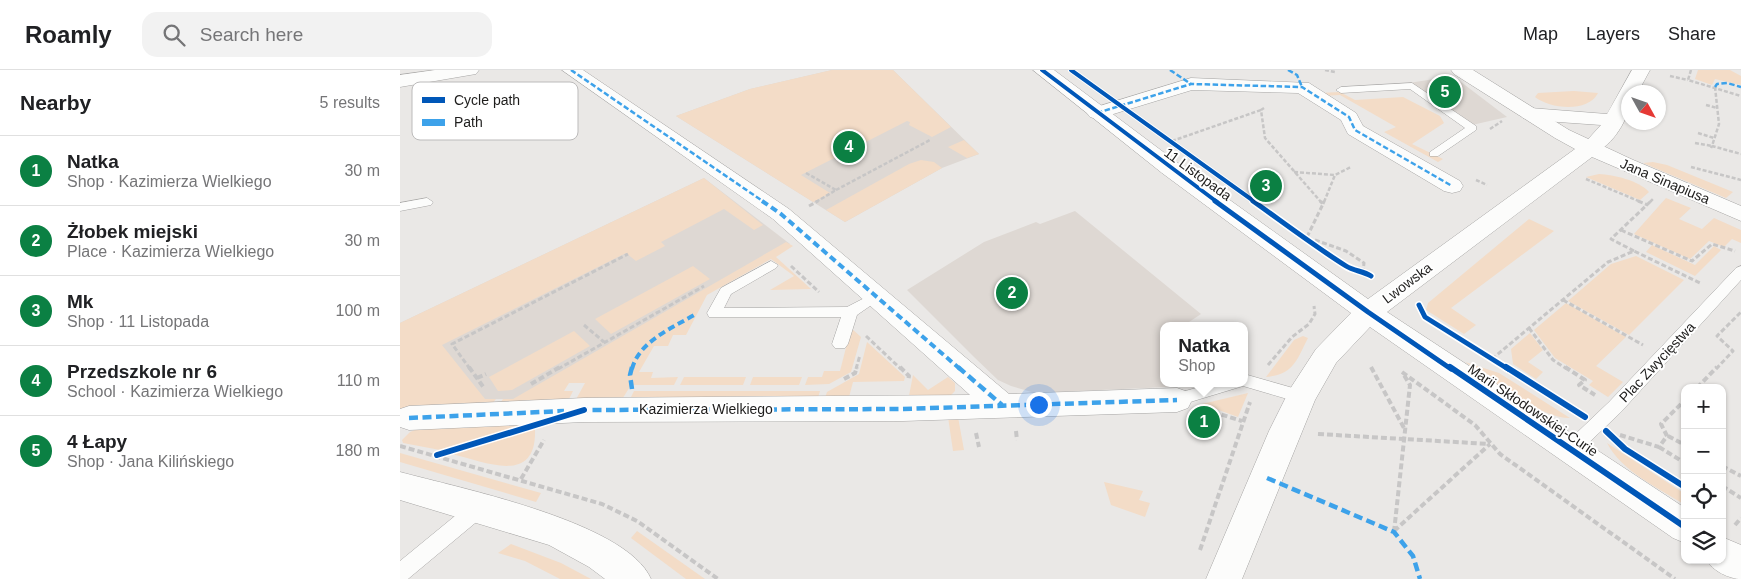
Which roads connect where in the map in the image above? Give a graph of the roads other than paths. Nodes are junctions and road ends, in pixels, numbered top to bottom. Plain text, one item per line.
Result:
1 (470, 70) edge
2 (571, 70) edge
3 (1042, 70) edge
4 (1170, 70) edge
5 (1460, 70) edge
6 (1641, 70) edge
7 (1284, 78) edge
8 (400, 81) edge
9 (1191, 84) junction
10 (1633, 85) edge
11 (1341, 90) dead end
12 (1621, 107) edge
13 (1097, 113) junction
14 (1530, 114) junction
15 (1614, 120) junction
16 (1590, 148) junction
17 (1434, 154) dead end
18 (1452, 186) dead end
19 (427, 202) dead end
20 (400, 207) edge
21 (1741, 214) edge
22 (771, 265) dead end
23 (1741, 271) edge
24 (876, 297) junction
25 (850, 312) junction
26 (1368, 312) junction
27 (840, 344) dead end
28 (1248, 383) edge
29 (1227, 387) edge
30 (1300, 397) junction
31 (1177, 400) joint
32 (1002, 405) junction
33 (409, 418) dead end
34 (1571, 449) junction
35 (400, 486) edge
36 (479, 508) junction
37 (1681, 524) edge
38 (1726, 556) edge
39 (1741, 565) edge
40 (400, 572) edge
41 (633, 579) edge
42 (1224, 579) edge

1 - 8 street
2 - 24 street
3 - 13 street, 11 Listopada
4 - 9 street
5 - 14 street, Jana Sinapiusa
6 - 10 street, Lwowska
7 - 9 street
7 - 18 street
9 - 13 street
11 - 17 lane
12 - 15 street, Lwowska
13 - 26 street, 11 Listopada
14 - 15 street
14 - 16 street, Jana Sinapiusa
15 - 16 street, Lwowska
16 - 21 street, Jana Sinapiusa
16 - 26 street, Lwowska
19 - 20 lane
22 - 25 lane
23 - 34 lane, Plac Zwycięstwa
24 - 25 lane
24 - 32 street
25 - 27 lane
26 - 30 street, Lwowska
26 - 34 street, Marii Skłodowskiej-Curie
28 - 30 lane
29 - 31 lane
30 - 42 street, Lwowska
31 - 32 street, Kazimierza Wielkiego
32 - 33 street, Kazimierza Wielkiego
34 - 37 street, Marii Skłodowskiej-Curie
35 - 36 street
36 - 40 lane
36 - 41 street
38 - 39 street

